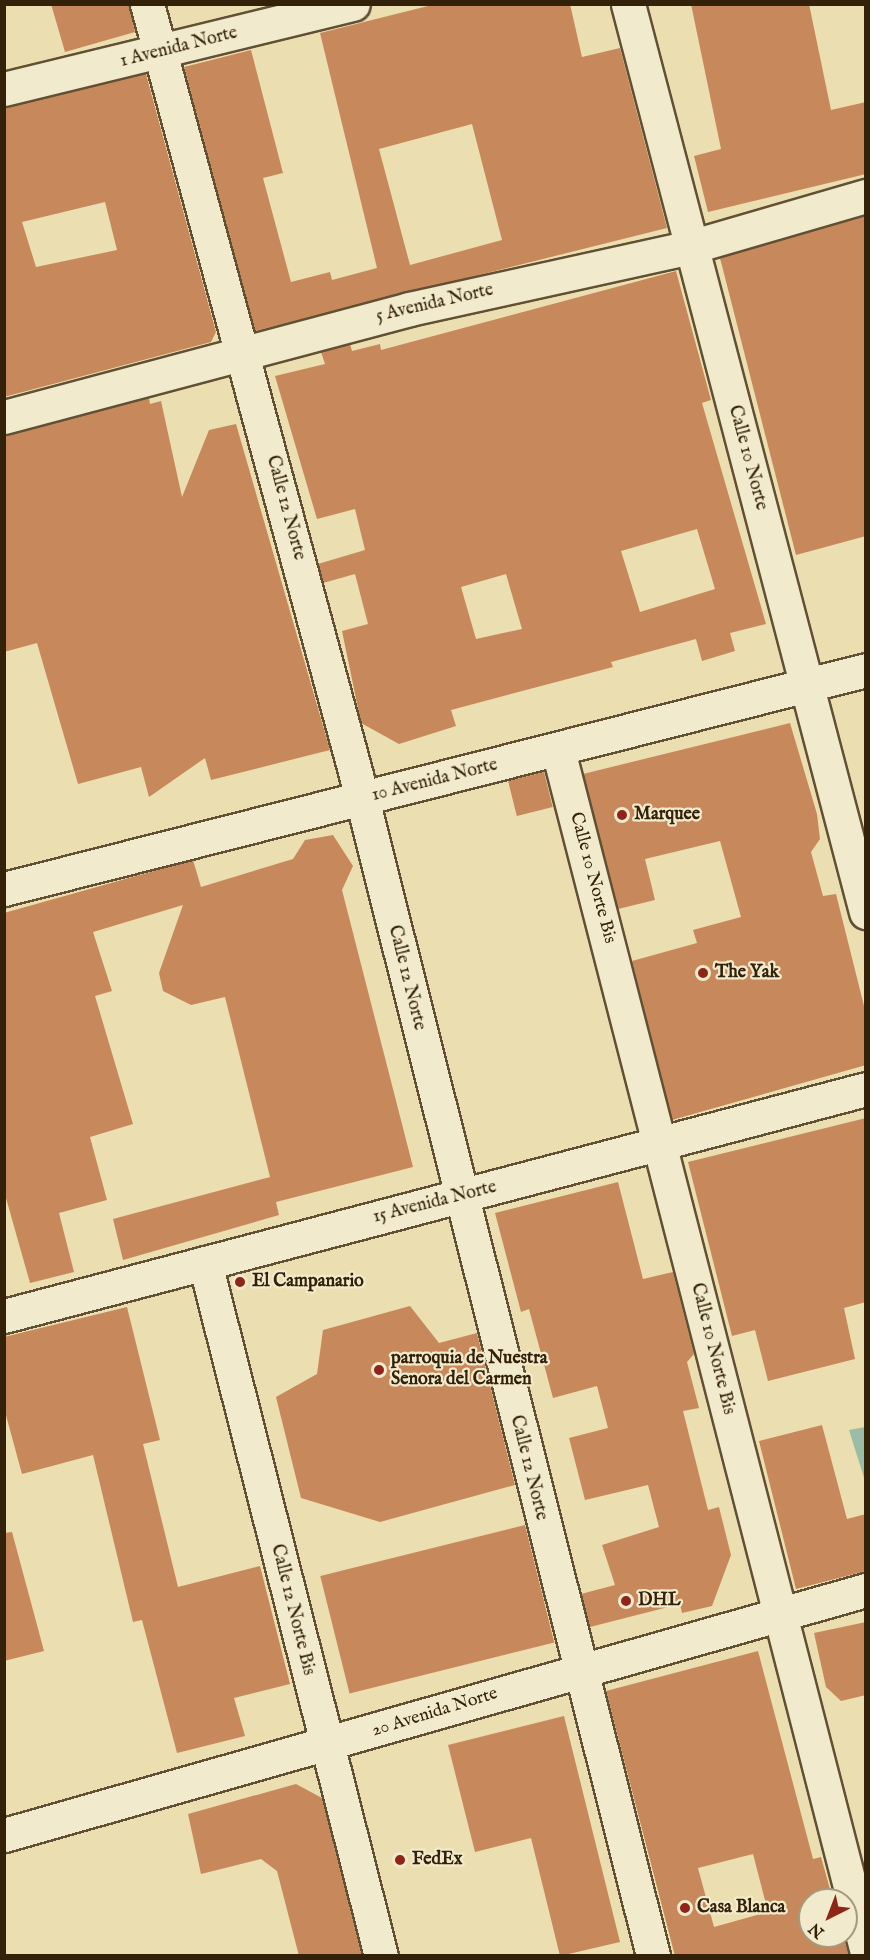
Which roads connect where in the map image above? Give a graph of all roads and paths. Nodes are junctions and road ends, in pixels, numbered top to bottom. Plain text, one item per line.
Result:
1 (147, 4) edge
2 (353, 4) edge
3 (628, 4) edge
4 (160, 54) junction
5 (4, 89) edge
6 (866, 196) edge
7 (690, 247) junction
8 (244, 356) junction
9 (4, 417) edge
10 (866, 670) edge
11 (806, 687) junction
12 (558, 750) junction
13 (361, 800) junction
14 (4, 889) edge
15 (866, 912) edge
16 (866, 1089) edge
17 (662, 1147) junction
18 (460, 1196) junction
19 (205, 1263) junction
20 (4, 1317) edge
21 (866, 1590) edge
22 (777, 1619) junction
23 (579, 1670) junction
24 (326, 1747) junction
25 (4, 1835) edge
26 (866, 1949) edge
27 (381, 1956) edge
28 (653, 1956) edge

1 - 4 street, Calle 12 Norte
2 - 4 street, 1 Avenida Norte
3 - 7 street, Calle 10 Norte
4 - 5 street, 1 Avenida Norte
4 - 8 street, Calle 12 Norte
6 - 7 street, 5 Avenida Norte
7 - 8 street, 5 Avenida Norte
7 - 11 street, Calle 10 Norte
8 - 9 street, 5 Avenida Norte
8 - 13 street, Calle 12 Norte
10 - 11 street, 10 Avenida Norte
11 - 12 street, 10 Avenida Norte
11 - 15 street, Calle 10 Norte
12 - 13 street, 10 Avenida Norte
12 - 17 street, Calle 10 Norte Bis
13 - 14 street, 10 Avenida Norte
13 - 18 street, Calle 12 Norte
16 - 17 street, 15 Avenida Norte
17 - 18 street, 15 Avenida Norte
17 - 22 street, Calle 10 Norte Bis
18 - 19 street, 15 Avenida Norte
18 - 23 street, Calle 12 Norte
19 - 20 street, 15 Avenida Norte
19 - 24 street, Calle 12 Norte Bis
21 - 22 street, 20 Avenida Norte
22 - 23 street, 20 Avenida Norte
22 - 26 street, Calle 10 Norte Bis
23 - 24 street, 20 Avenida Norte
23 - 28 street, Calle 12 Norte
24 - 25 street, 20 Avenida Norte
24 - 27 street, Calle 12 Norte Bis

